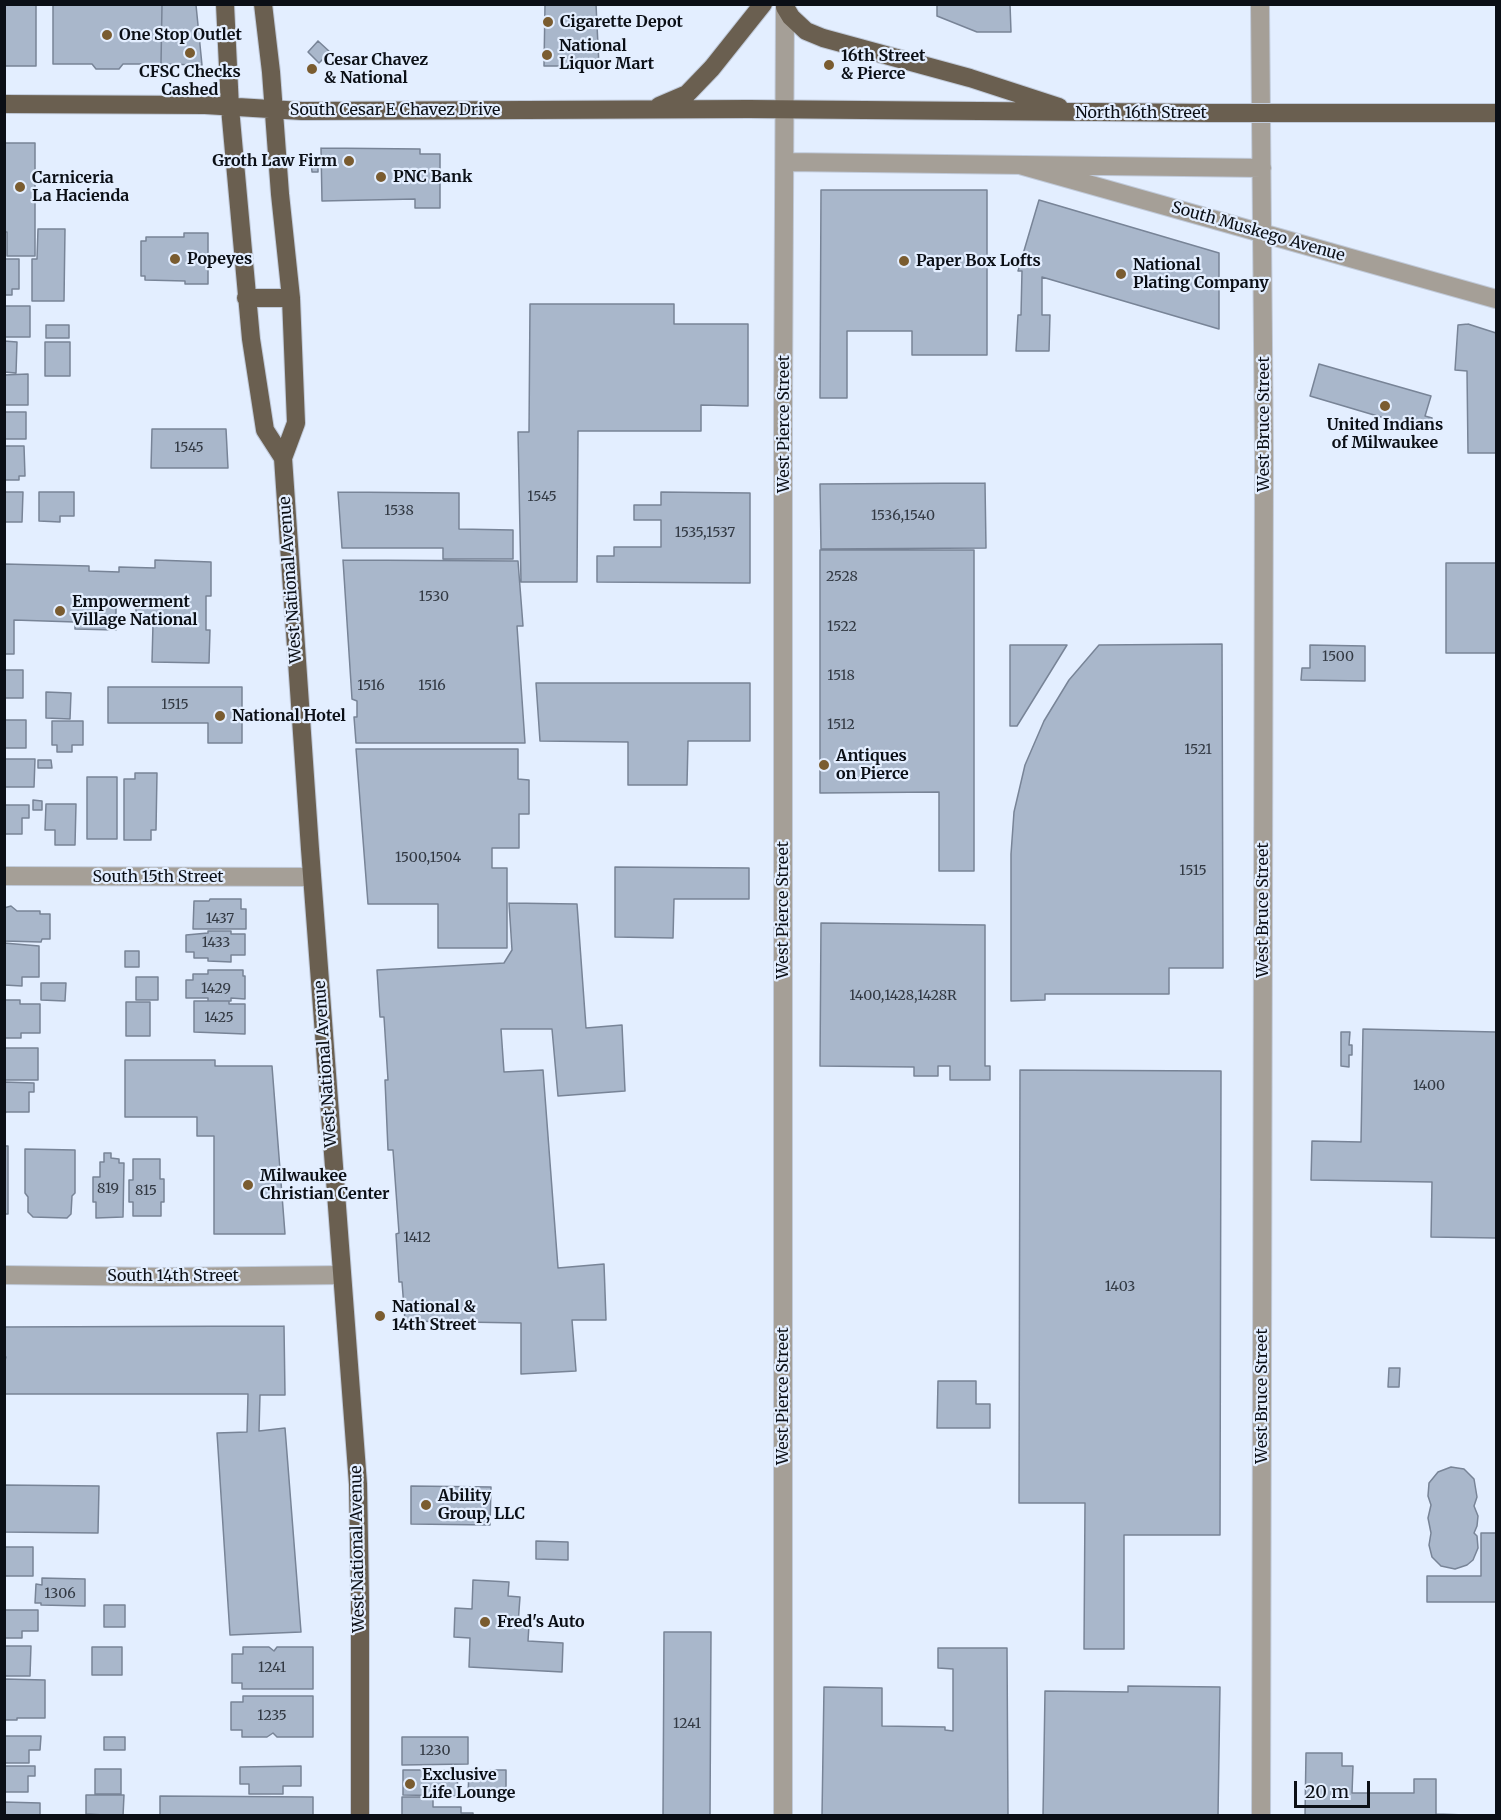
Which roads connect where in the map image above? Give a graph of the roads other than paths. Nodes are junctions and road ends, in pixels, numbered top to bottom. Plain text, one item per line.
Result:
1 (225, 4) edge
2 (263, 4) edge
3 (763, 4) edge
4 (1260, 4) edge
5 (785, 5) edge
6 (4, 104) edge
7 (230, 108) junction
8 (651, 110) junction
9 (786, 110) junction
10 (274, 111) junction
11 (1074, 113) junction
12 (1497, 113) edge
13 (786, 162) junction
14 (1020, 165) junction
15 (1262, 168) junction
16 (1263, 234) junction
17 (246, 298) junction
18 (291, 298) junction
19 (1497, 299) edge
20 (283, 458) junction
21 (4, 876) edge
22 (312, 877) junction
23 (4, 1275) edge
24 (342, 1275) junction
25 (360, 1815) edge
26 (783, 1815) edge
27 (1261, 1815) edge

1 - 7 main road, West National Avenue
2 - 10 main road, West National Avenue
3 - 8 main road
4 - 15 street, West Bruce Street
5 - 9 street, West Pierce Street
5 - 11 main road
6 - 7 main road, South Cesar E Chavez Drive
7 - 10 main road, South Cesar E Chavez Drive
7 - 17 main road, West National Avenue
8 - 9 main road, South Cesar E Chavez Drive
8 - 10 main road, South Cesar E Chavez Drive
9 - 11 main road, North 16th Street
9 - 13 street, West Pierce Street
10 - 18 main road, West National Avenue
11 - 12 main road, North 16th Street, bridge
13 - 14 street, South Muskego Avenue
13 - 26 street, West Pierce Street
14 - 15 street, South Muskego Avenue
14 - 16 street, South Muskego Avenue
15 - 16 street, West Bruce Street
16 - 19 street, South Muskego Avenue
16 - 27 street, West Bruce Street
17 - 18 main road
17 - 20 main road, West National Avenue
18 - 20 main road, West National Avenue
20 - 22 main road, West National Avenue
21 - 22 street, South 15th Street
22 - 24 main road, West National Avenue
23 - 24 street, South 14th Street
24 - 25 main road, West National Avenue

